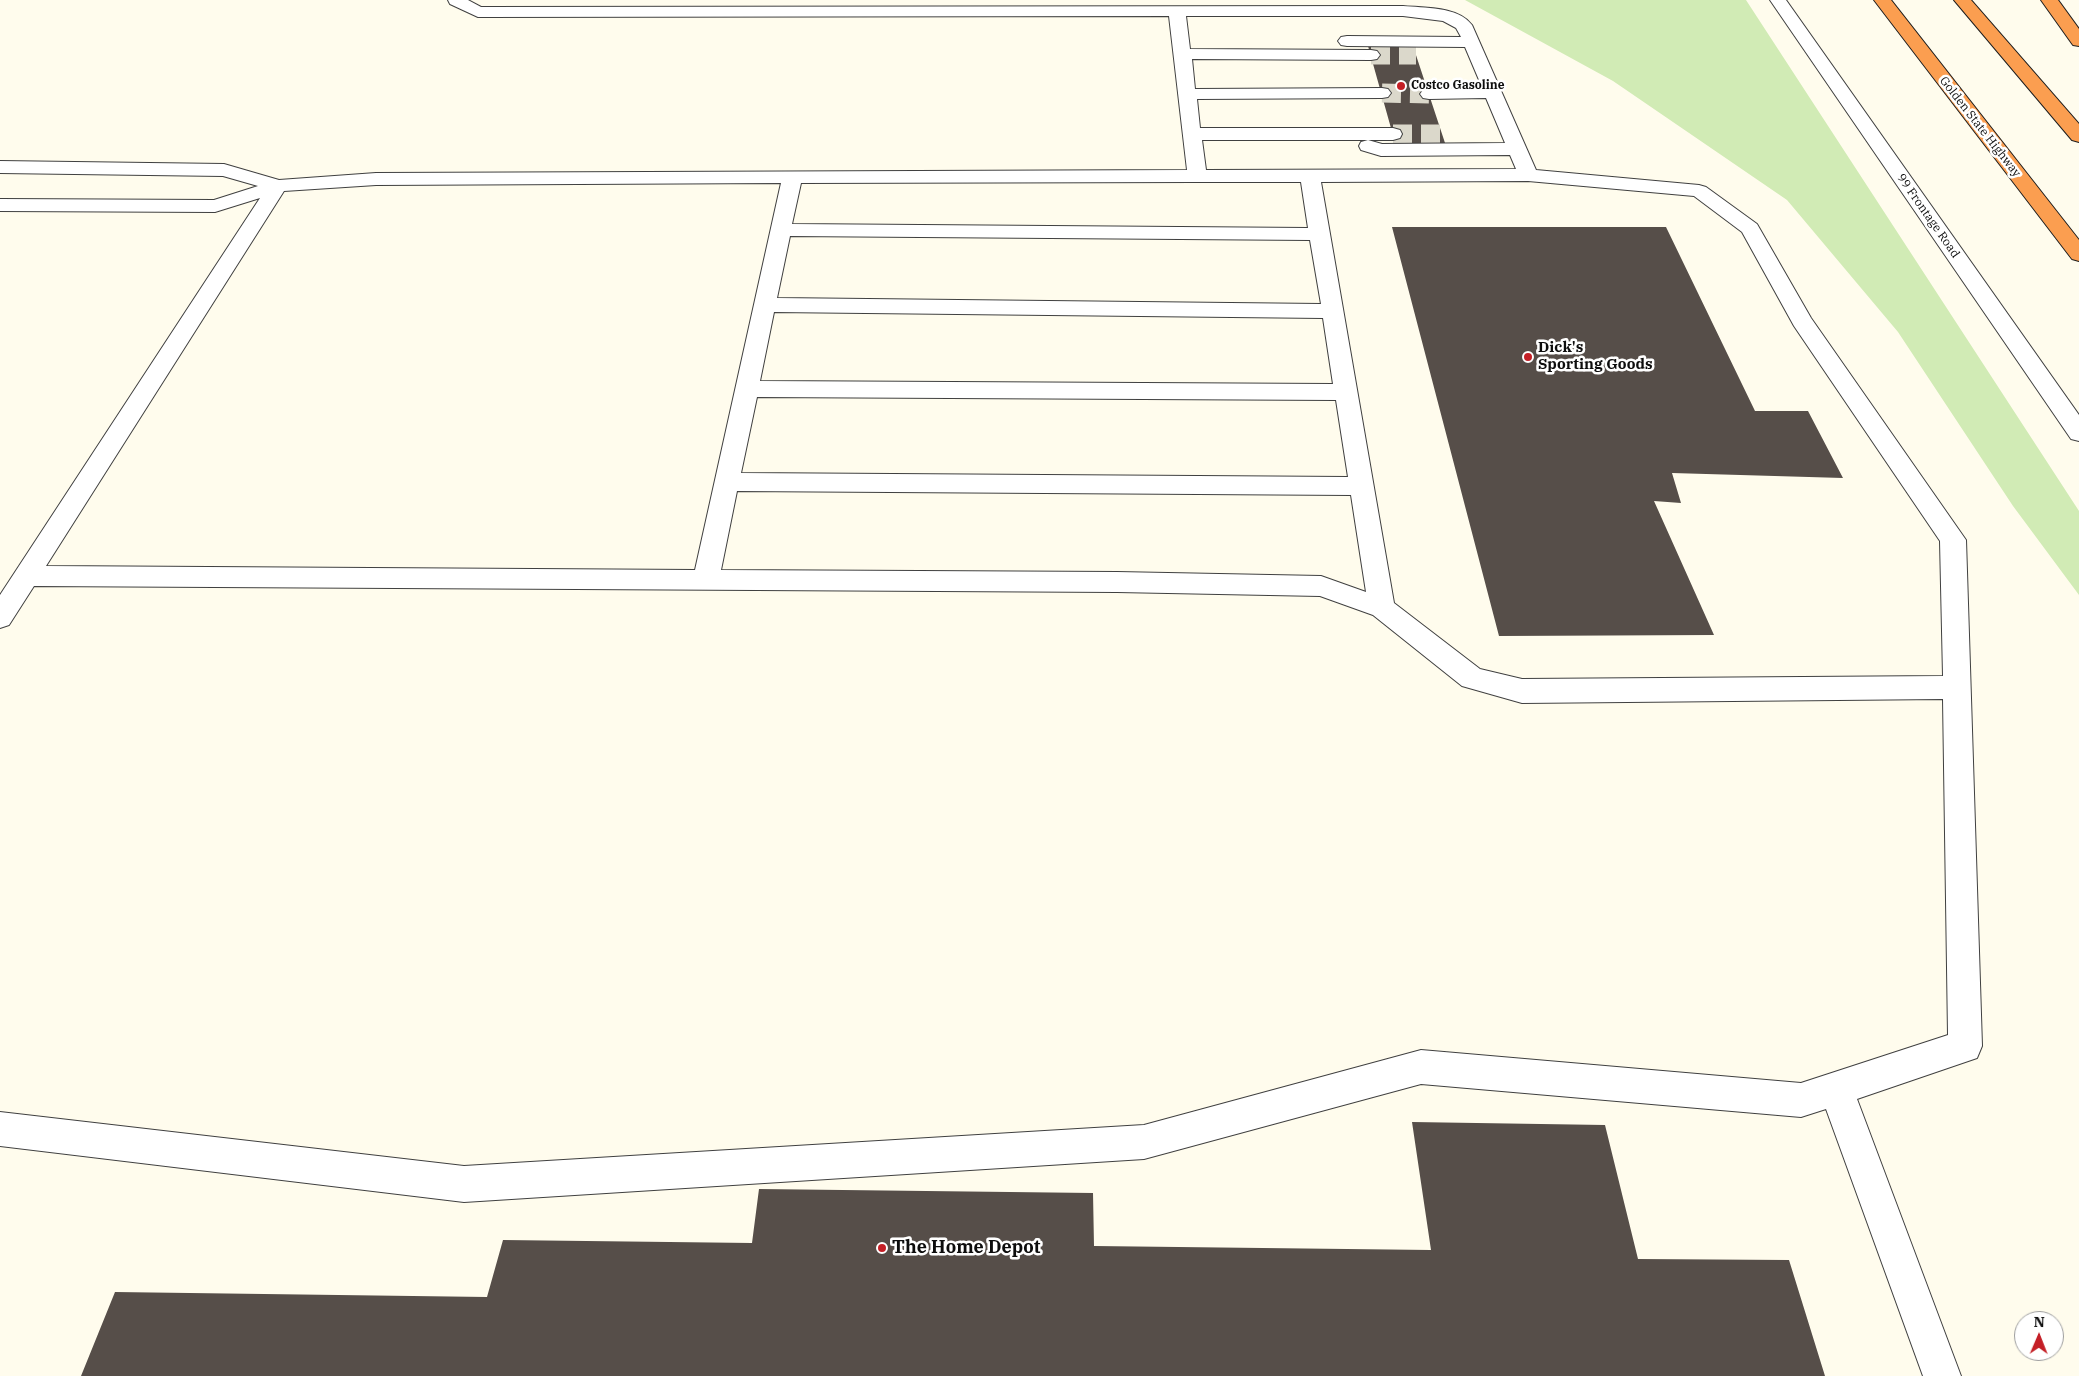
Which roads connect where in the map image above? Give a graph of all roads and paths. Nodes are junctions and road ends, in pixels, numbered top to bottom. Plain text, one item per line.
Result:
1 (456, 0) edge
2 (1778, 0) edge
3 (1882, 0) edge
4 (1962, 0) edge
5 (2049, 0) edge
6 (1126, 6) edge
7 (1177, 11) junction
8 (2079, 41) edge
9 (1475, 49) junction
10 (1182, 54) junction
11 (1309, 54) junction
12 (1371, 55) tunnel mouth
13 (1416, 55) tunnel mouth
14 (1493, 92) junction
15 (1382, 93) tunnel mouth
16 (1186, 94) junction
17 (1429, 94) tunnel mouth
18 (1192, 134) junction
19 (1326, 134) junction
20 (1393, 134) tunnel mouth
21 (1442, 134) tunnel mouth
22 (2079, 136) edge
23 (1519, 152) junction
24 (0, 166) edge
25 (1310, 176) junction
26 (1197, 177) junction
27 (792, 178) junction
28 (278, 186) junction
29 (0, 204) edge
30 (781, 230) junction
31 (1319, 234) junction
32 (2079, 254) edge
33 (765, 305) junction
34 (1333, 311) junction
35 (747, 390) junction
36 (1346, 392) junction
37 (2079, 433) edge
38 (727, 482) junction
39 (1362, 486) junction
40 (27, 576) junction
41 (706, 580) junction
42 (1382, 608) junction
43 (0, 617) edge
44 (1956, 687) junction
45 (1836, 1089) junction
46 (0, 1128) edge
47 (1942, 1376) edge

1 - 6 street
2 - 37 street, 99 Frontage Road
3 - 32 highway, Golden State Highway
4 - 22 highway
5 - 8 highway
6 - 7 street
7 - 9 street
7 - 10 street
9 - 11 street
9 - 13 street
9 - 14 street
10 - 11 street
10 - 16 street
11 - 12 street
14 - 17 street
14 - 23 street
15 - 16 street
16 - 18 street
18 - 19 street
18 - 26 street
19 - 20 street
19 - 23 street
21 - 23 street
23 - 25 street
23 - 44 street
24 - 28 street
25 - 26 street
25 - 31 street
26 - 27 street
27 - 28 street
27 - 30 street
28 - 29 street
28 - 40 street
30 - 31 street
30 - 33 street
31 - 34 street
33 - 34 street
33 - 35 street
34 - 36 street
35 - 36 street
35 - 38 street
36 - 39 street
38 - 39 street
38 - 41 street
39 - 42 street
40 - 41 street
40 - 43 street
41 - 42 street
42 - 44 street
44 - 45 street
45 - 46 street
45 - 47 street

